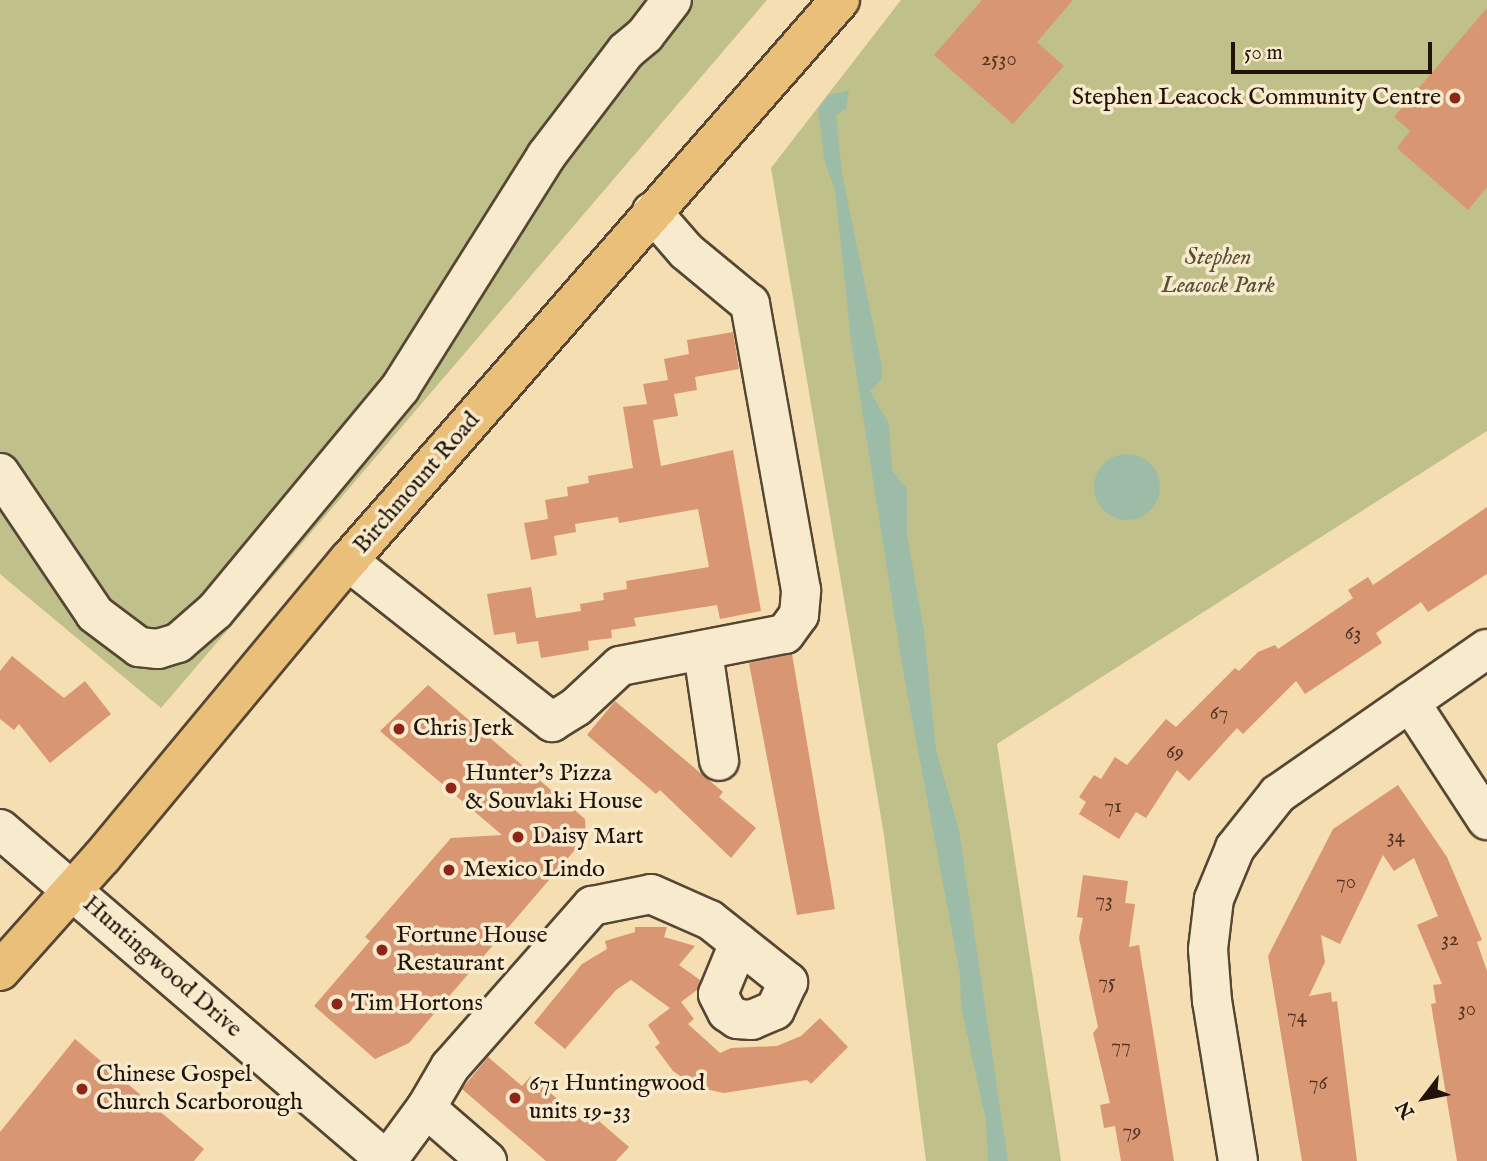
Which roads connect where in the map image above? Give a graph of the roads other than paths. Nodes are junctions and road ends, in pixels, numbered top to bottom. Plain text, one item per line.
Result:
1 (672, 0) edge
2 (840, 0) edge
3 (652, 212) junction
4 (0, 473) edge
5 (348, 561) junction
6 (1487, 649) edge
7 (703, 652) junction
8 (1410, 702) junction
9 (719, 761) dead end
10 (1487, 820) edge
11 (0, 829) edge
12 (72, 890) junction
13 (739, 943) dead end
14 (0, 971) edge
15 (426, 1108) junction
16 (387, 1161) edge
17 (487, 1161) edge
18 (1238, 1161) edge

1 - 4 street
2 - 3 main road, Birchmount Road
3 - 5 main road, Birchmount Road
3 - 7 street
5 - 7 street
5 - 12 main road, Birchmount Road
6 - 8 street
7 - 9 street
8 - 10 street
8 - 18 street
11 - 12 street, Huntingwood Drive
12 - 14 main road, Birchmount Road
12 - 16 street, Huntingwood Drive
13 - 15 street
15 - 16 street
15 - 17 street

